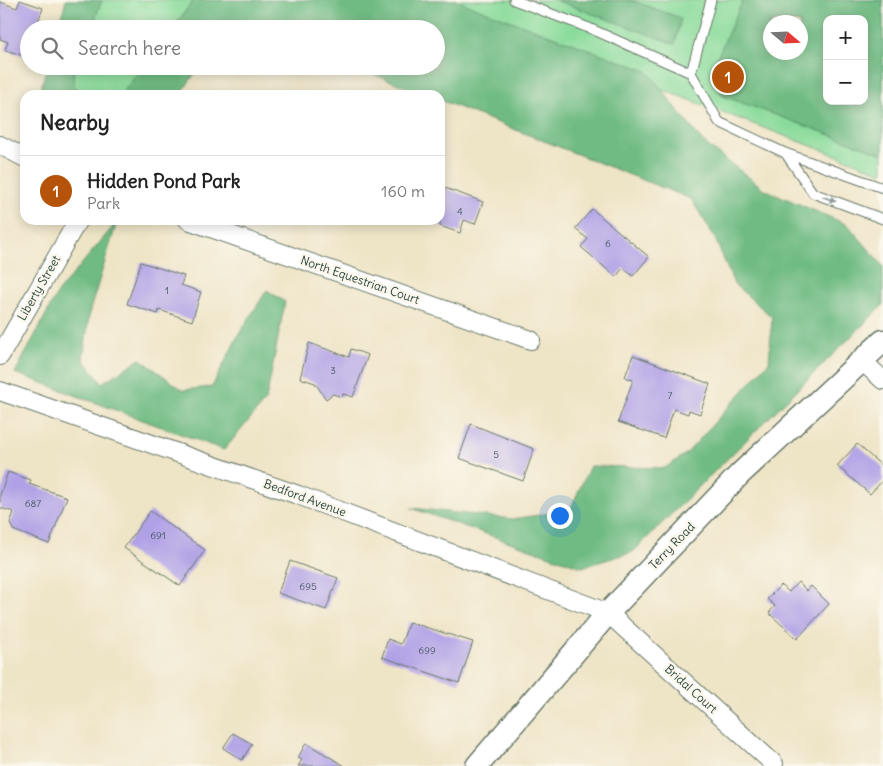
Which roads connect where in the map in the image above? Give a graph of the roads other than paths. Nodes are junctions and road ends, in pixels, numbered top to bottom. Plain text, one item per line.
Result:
1 (514, 0) edge
2 (711, 0) edge
3 (691, 73) junction
4 (0, 145) edge
5 (786, 153) junction
6 (20, 155) edge
7 (883, 188) edge
8 (883, 219) edge
9 (75, 225) edge
10 (202, 225) edge
11 (531, 340) dead end
12 (883, 341) edge
13 (0, 356) edge
14 (861, 360) junction
15 (883, 380) edge
16 (0, 391) edge
17 (608, 613) junction
18 (774, 764) dead end
19 (477, 766) edge

1 - 3 lane
2 - 3 lane
3 - 5 lane
4 - 6 street
5 - 7 lane
5 -> 8 lane
9 - 13 street, Liberty Street
10 - 11 street, North Equestrian Court
12 - 14 street, Terry Road
14 - 15 street
14 - 17 street, Terry Road
16 - 17 street, Bedford Avenue
17 - 18 street, Bridal Court
17 - 19 street, Terry Road

